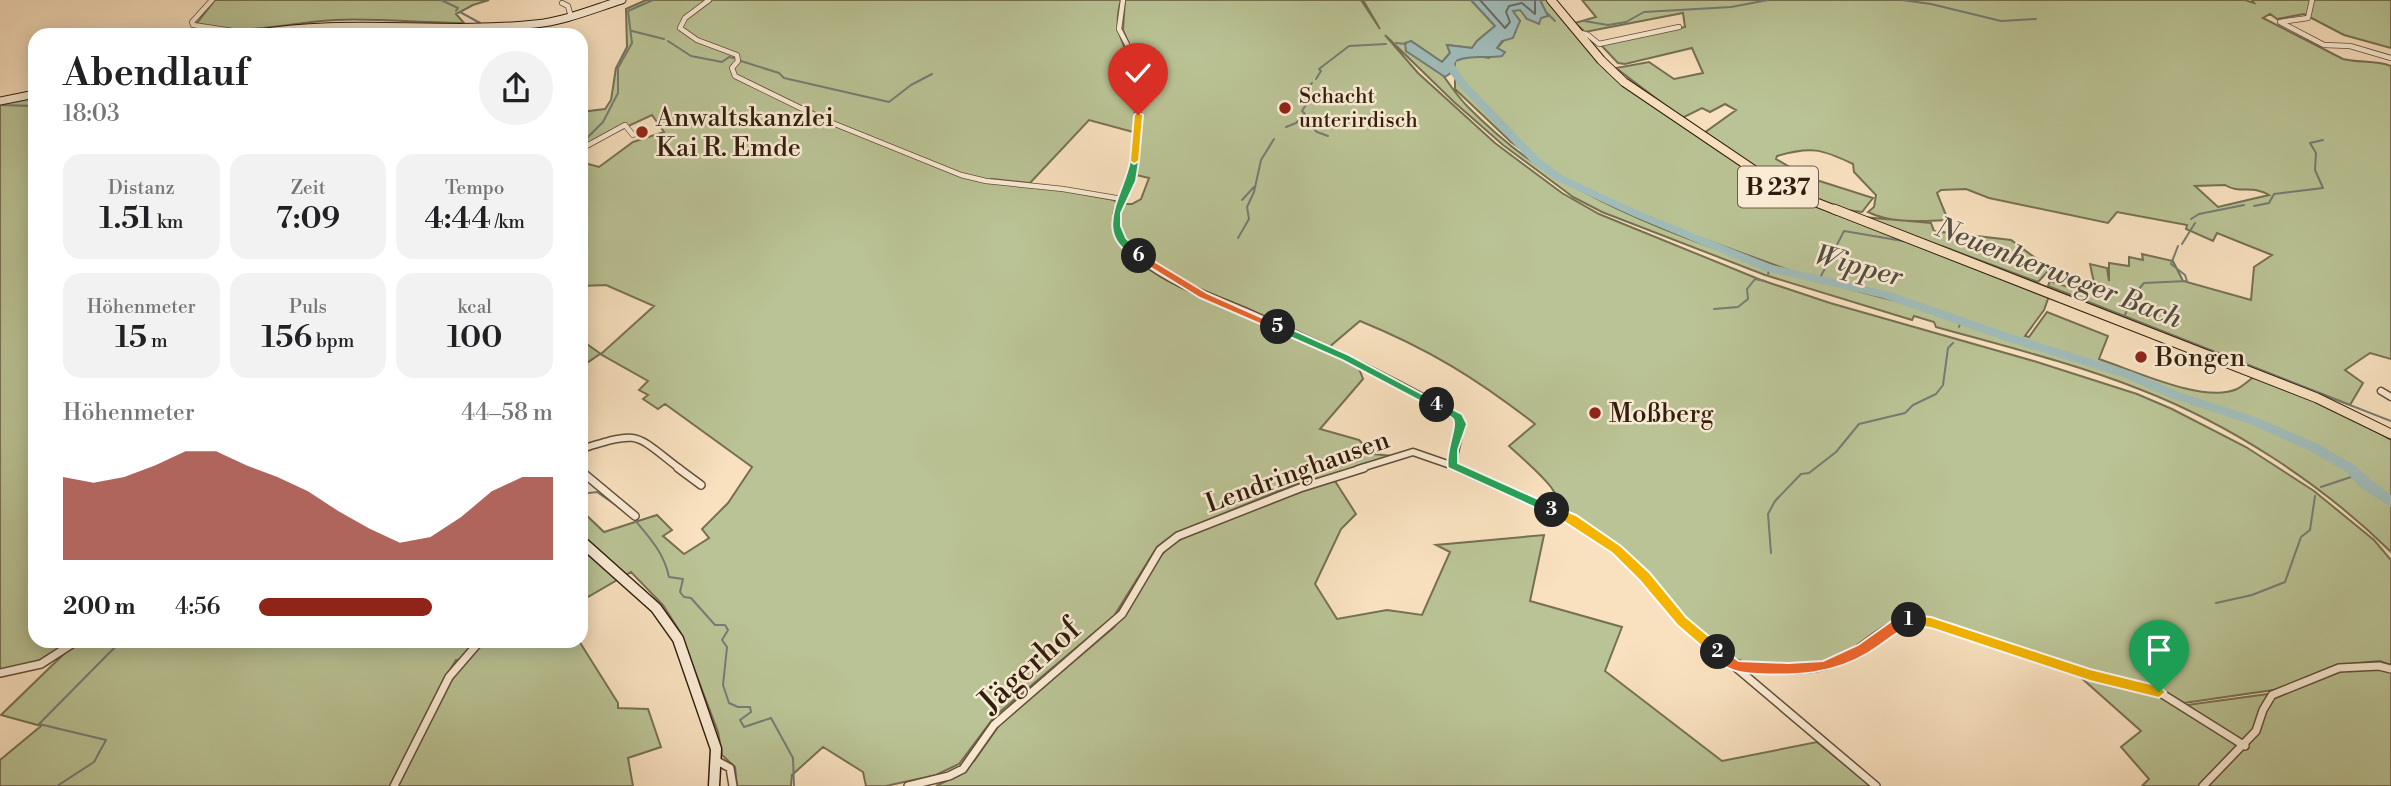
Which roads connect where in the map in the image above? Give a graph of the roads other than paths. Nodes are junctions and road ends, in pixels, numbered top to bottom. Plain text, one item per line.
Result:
1 (212, 0) edge
2 (622, 0) edge
3 (709, 0) edge
4 (1123, 0) edge
5 (1551, 0) edge
6 (2312, 0) edge
7 (562, 3) dead end
8 (570, 17) junction
9 (511, 26) joint
10 (1679, 27) dead end
11 (212, 28) edge
12 (306, 28) edge
13 (1578, 32) junction
14 (2391, 58) edge
15 (28, 95) edge
16 (0, 101) edge
17 (633, 135) dead end
18 (588, 145) edge
19 (1122, 199) junction
20 (2381, 391) dead end
21 (2391, 397) edge
22 (2391, 434) edge
23 (588, 447) edge
24 (1452, 465) junction
25 (588, 477) edge
26 (701, 485) dead end
27 (635, 516) dead end
28 (588, 547) edge
29 (1160, 550) joint
30 (66, 648) edge
31 (474, 648) edge
32 (1736, 667) junction
33 (2391, 669) edge
34 (0, 673) edge
35 (2245, 746) junction
36 (717, 761) junction
37 (394, 786) edge
38 (715, 786) edge
39 (733, 786) edge
40 (908, 786) edge
41 (1876, 786) edge
42 (2203, 786) edge

1 - 11 street
2 - 8 main road
3 - 19 street
4 - 19 street
5 - 13 main road, B 237
6 - 14 street
7 - 8 street
8 - 9 main road
9 - 12 main road
10 - 13 street
13 - 22 main road, B 237
15 - 16 main road
17 - 18 street
19 - 24 street
20 - 21 street
23 - 26 street
24 - 29 street, Lendringhausen
24 - 32 street, Lendringhausen
25 - 27 street
28 - 36 main road
29 - 40 street, Jägerhof
30 - 34 street
31 - 37 street
32 - 35 street
32 - 41 street, Lendringhausen
33 - 35 street
35 - 42 street
36 - 38 main road
36 - 39 street

